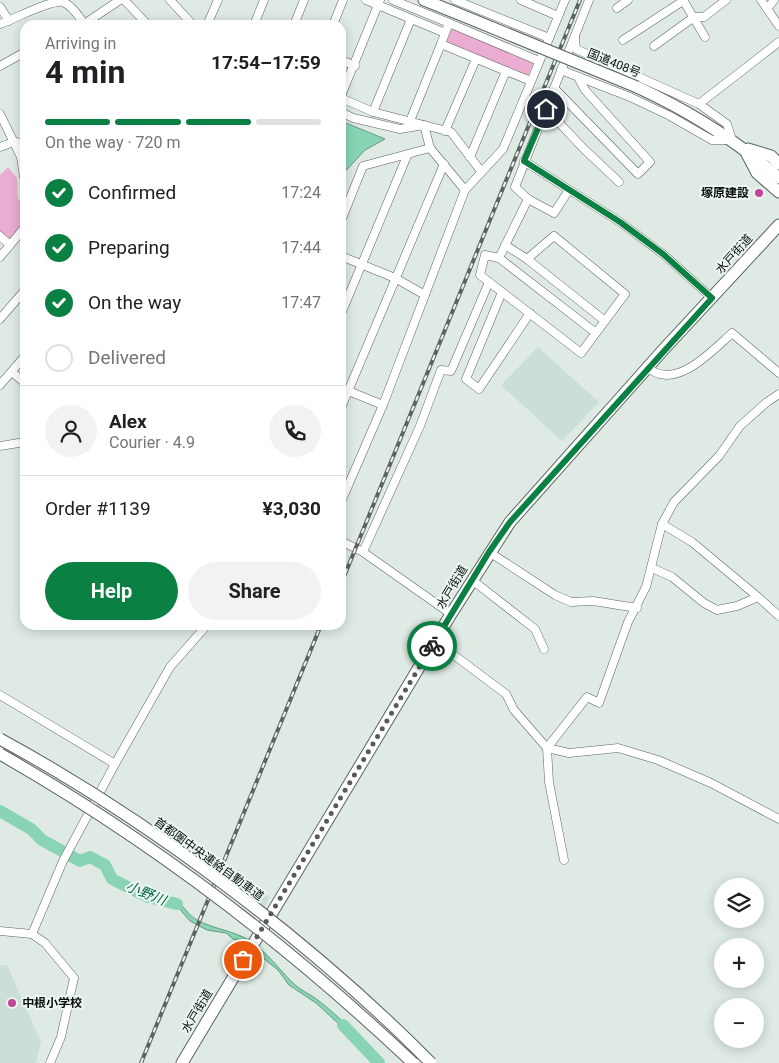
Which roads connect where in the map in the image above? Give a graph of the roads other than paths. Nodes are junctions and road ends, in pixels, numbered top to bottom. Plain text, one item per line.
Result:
1 (62, 0) edge
2 (120, 0) edge
3 (124, 0) edge
4 (170, 0) edge
5 (218, 0) edge
6 (264, 0) edge
7 (304, 0) edge
8 (343, 0) edge
9 (366, 0) edge
10 (393, 0) edge
11 (424, 0) edge
12 (455, 0) edge
13 (521, 0) edge
14 (565, 0) edge
15 (589, 0) edge
16 (628, 0) edge
17 (726, 0) edge
18 (761, 0) edge
19 (774, 0) edge
20 (683, 1) edge
21 (379, 2) edge
22 (533, 2) edge
23 (0, 7) edge
24 (617, 8) dead end
25 (767, 9) junction
26 (558, 16) junction
27 (694, 17) junction
28 (411, 18) junction
29 (81, 20) edge
30 (91, 20) edge
31 (143, 20) edge
32 (188, 20) edge
33 (209, 20) edge
34 (257, 20) edge
35 (296, 20) edge
36 (335, 20) edge
37 (9, 21) junction
38 (449, 23) junction
39 (0, 24) edge
40 (779, 26) edge
41 (445, 33) junction
42 (575, 33) junction
43 (705, 37) dead end
44 (549, 38) junction
45 (622, 40) dead end
46 (779, 42) edge
47 (440, 44) junction
48 (654, 46) dead end
49 (20, 55) edge
50 (476, 59) junction
51 (539, 61) junction
52 (346, 62) edge
53 (0, 66) edge
54 (354, 66) junction
55 (561, 70) junction
56 (506, 71) junction
57 (578, 78) junction
58 (531, 81) junction
59 (346, 85) edge
60 (554, 88) junction
61 (346, 99) edge
62 (700, 104) junction
63 (546, 109) junction
64 (373, 112) junction
65 (0, 114) edge
66 (346, 114) edge
67 (410, 122) junction
68 (424, 125) junction
69 (445, 131) junction
70 (732, 140) junction
71 (14, 142) junction
72 (20, 143) edge
73 (0, 147) edge
74 (430, 148) junction
75 (744, 148) junction
76 (20, 156) edge
77 (407, 156) junction
78 (470, 157) junction
79 (524, 161) junction
80 (444, 164) junction
81 (779, 164) edge
82 (481, 171) junction
83 (779, 178) edge
84 (619, 182) dead end
85 (465, 190) junction
86 (569, 190) junction
87 (779, 192) edge
88 (528, 199) junction
89 (346, 209) edge
90 (779, 215) edge
91 (779, 225) edge
92 (20, 233) edge
93 (779, 235) edge
94 (0, 236) edge
95 (761, 244) junction
96 (10, 245) junction
97 (506, 245) junction
98 (0, 257) edge
99 (346, 258) edge
100 (499, 258) junction
101 (527, 259) junction
102 (748, 259) junction
103 (361, 264) junction
104 (395, 278) junction
105 (490, 282) junction
106 (502, 292) junction
107 (426, 295) junction
108 (20, 296) edge
109 (712, 298) junction
110 (346, 302) edge
111 (530, 313) junction
112 (0, 319) edge
113 (605, 321) junction
114 (596, 333) junction
115 (20, 362) edge
116 (647, 367) junction
117 (12, 372) junction
118 (779, 373) edge
119 (20, 379) edge
120 (0, 385) edge
121 (346, 387) edge
122 (346, 389) edge
123 (779, 394) edge
124 (383, 405) junction
125 (20, 443) edge
126 (0, 446) edge
127 (346, 490) edge
128 (662, 524) junction
129 (346, 543) edge
130 (364, 552) junction
131 (489, 552) junction
132 (652, 568) junction
133 (472, 580) junction
134 (758, 597) junction
135 (637, 608) junction
136 (451, 614) junction
137 (779, 616) edge
138 (203, 630) edge
139 (435, 641) junction
140 (544, 649) dead end
141 (0, 694) edge
142 (0, 739) edge
143 (547, 748) junction
144 (0, 754) edge
145 (115, 764) junction
146 (779, 820) edge
147 (564, 860) dead end
148 (0, 931) edge
149 (32, 934) junction
150 (50, 1063) edge
151 (182, 1063) edge
152 (413, 1063) edge
153 (431, 1063) edge

1 - 29 street
1 - 37 street
2 - 30 street
3 - 31 street
4 - 32 street
5 - 33 street
6 - 34 street
7 - 35 street
8 - 36 street
9 - 21 street
10 - 38 street
11 - 70 highway, 国道408号, bridge
12 - 44 street
13 - 22 street
14 - 26 street
15 - 42 street
16 - 24 street
17 - 27 street
18 - 25 street
19 - 25 street
20 - 27 street
20 - 45 street
21 - 28 street
21 - 54 street
22 - 26 street
23 - 37 street
25 - 40 street
26 - 44 street
27 - 43 street
27 - 48 street
28 - 41 street
28 - 64 street
37 - 39 street
38 - 41 street
38 - 51 street
41 - 47 street
42 - 55 street
42 - 62 street
44 - 51 street
46 - 62 street
47 - 50 street
47 - 67 street
49 - 53 street
50 - 56 street
50 - 69 street
51 - 58 street
52 - 54 street
54 - 59 street
55 - 57 street
55 - 60 street
56 - 58 street
56 - 78 street
57 - 60 street
57 - 70 street
58 - 82 street
60 - 63 street
61 - 64 street
62 - 70 street
63 - 79 street
63 - 84 street
64 - 67 street
65 - 71 street
66 - 68 street
67 - 68 street
68 - 69 street
68 - 74 street
69 - 78 street
70 - 75 highway, 国道408号
71 - 72 street
71 - 73 street
71 - 76 street
74 - 77 street
74 - 80 street
75 - 81 highway
75 - 83 highway, 国道408号
75 - 87 highway
77 - 89 street
77 - 103 street
78 - 82 street
79 - 86 street
79 - 88 street
80 - 85 street
80 - 104 street
82 - 85 street
85 - 107 street
86 - 88 street
86 - 109 street
88 - 97 street
90 - 95 highway
91 - 95 highway, 水戸街道
92 - 96 street
93 - 102 highway
94 - 96 street
95 - 102 highway, 水戸街道
96 - 98 street
97 - 100 street
97 - 101 street
99 - 103 street
100 - 105 street
100 - 114 street
101 - 113 street
101 - 113 street
102 - 109 highway, 水戸街道
103 - 104 street
103 - 110 street
104 - 107 street
104 - 121 street
105 - 106 street
105 - 130 street
106 - 111 street
106 - 111 street
107 - 124 street
108 - 112 street
109 - 116 highway, 水戸街道
111 - 114 street
113 - 114 street
115 - 117 street
116 - 118 street
116 - 131 highway, 水戸街道
117 - 119 street
117 - 120 street
122 - 124 street
123 - 128 street
124 - 127 street
125 - 126 street
128 - 132 street
128 - 134 street
129 - 130 street
130 - 136 street
131 - 133 highway, 水戸街道
131 - 135 street
132 - 134 street
132 - 135 street
133 - 136 highway, 水戸街道
133 - 140 street
134 - 137 street
135 - 143 street
136 - 139 highway, 水戸街道
138 - 145 street
139 - 143 street
139 - 151 highway, 水戸街道
141 - 145 street
142 - 153 highway, 首都圏中央連絡自動車道, bridge
143 - 146 street
143 - 147 street
144 - 152 highway, 首都圏中央連絡自動車道, bridge
145 - 149 street
148 - 149 street
149 - 150 street

